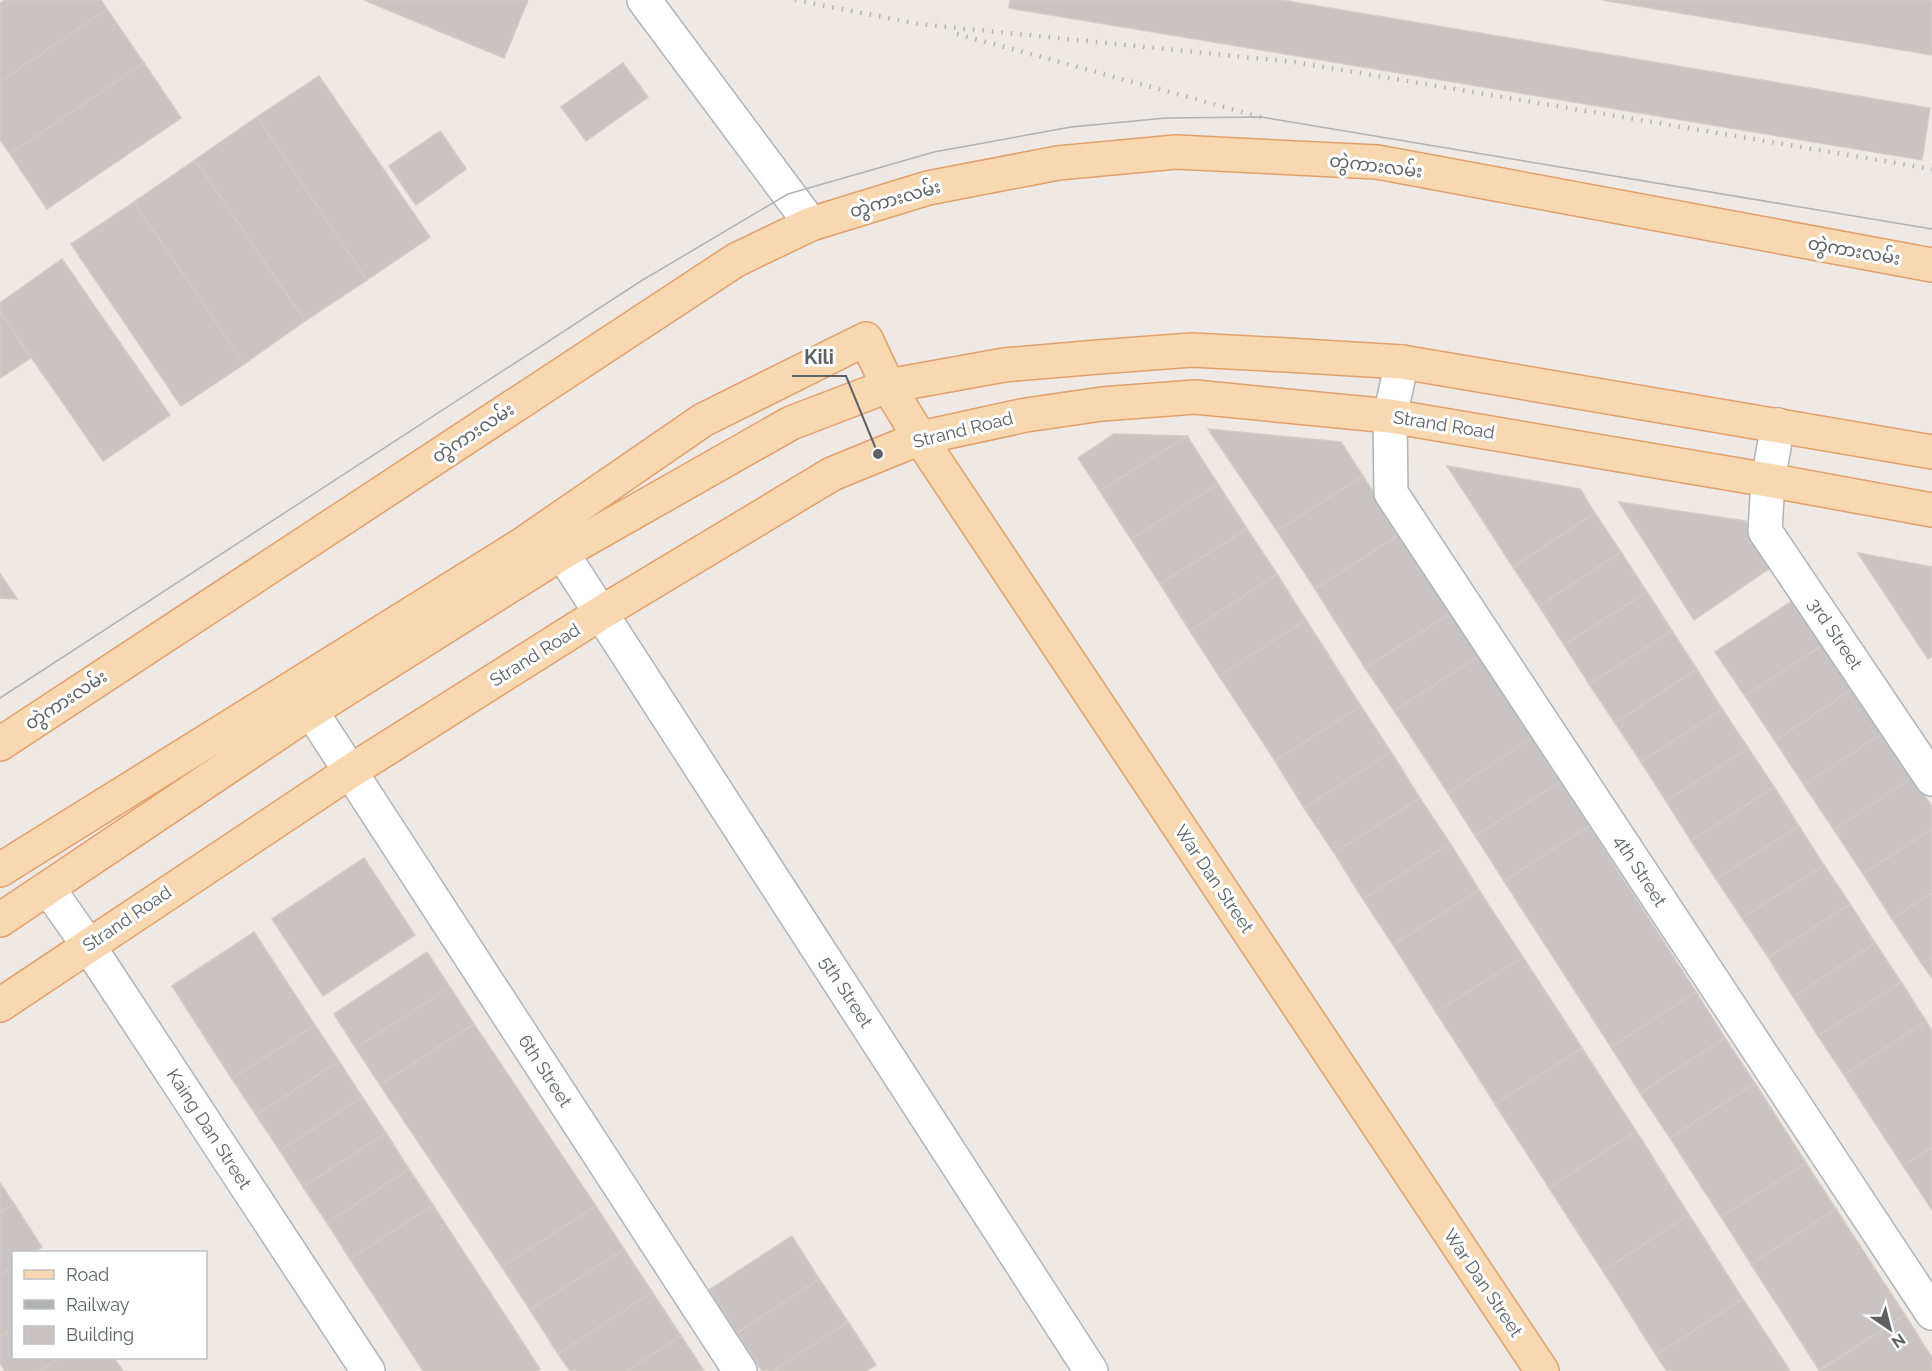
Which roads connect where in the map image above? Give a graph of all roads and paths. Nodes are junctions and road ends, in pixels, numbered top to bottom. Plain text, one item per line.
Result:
1 (644, 0) edge
2 (811, 224) junction
3 (1932, 265) edge
4 (1402, 362) junction
5 (888, 386) junction
6 (1390, 416) junction
7 (1778, 425) junction
8 (920, 438) junction
9 (1932, 452) edge
10 (1768, 480) junction
11 (1932, 510) edge
12 (562, 553) junction
13 (601, 613) junction
14 (311, 711) junction
15 (0, 744) edge
16 (351, 771) junction
17 (1932, 778) edge
18 (0, 870) edge
19 (48, 888) junction
20 (0, 920) edge
21 (88, 945) junction
22 (0, 1005) edge
23 (1932, 1313) edge
24 (368, 1371) edge
25 (740, 1371) edge
26 (1091, 1371) edge
27 (1542, 1371) edge

1 - 2 street
2 - 3 main road, တွဲကားလမ်း
2 - 15 main road, တွဲကားလမ်း
4 - 5 main road
4 - 6 street, 4th Street
4 - 7 main road
5 - 8 main road, War Dan Street
5 - 12 main road
5 - 18 main road, War Dan Street
6 - 8 main road, Strand Road
6 - 10 main road, Strand Road
6 - 23 street, 4th Street
7 - 9 main road
7 - 10 street, 3rd Street
8 - 13 main road, Strand Road
8 - 27 main road, War Dan Street
10 - 11 main road, Strand Road
10 - 17 street, 3rd Street
12 - 13 street, 5th Street
12 - 14 main road
13 - 16 main road, Strand Road
13 - 26 street, 5th Street
14 - 16 street, 6th Street
14 - 19 main road
16 - 21 main road, Strand Road
16 - 25 street, 6th Street
19 - 20 main road
19 - 21 street, Kaing Dan Street
21 - 22 main road, Strand Road
21 - 24 street, Kaing Dan Street

